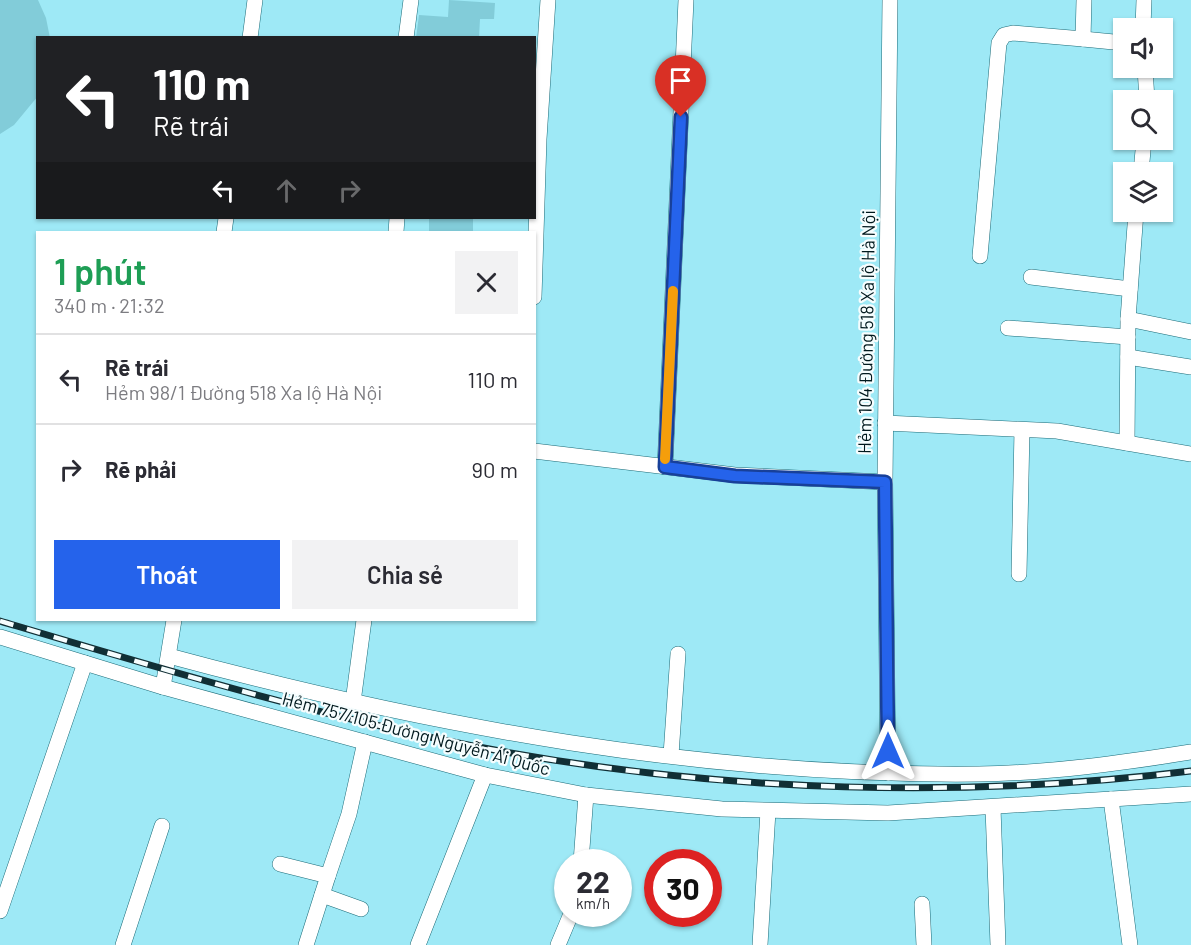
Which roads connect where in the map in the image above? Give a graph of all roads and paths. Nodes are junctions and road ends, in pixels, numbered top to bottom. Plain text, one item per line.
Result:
1 (255, 0) edge
2 (411, 0) edge
3 (548, 0) edge
4 (686, 0) edge
5 (890, 0) edge
6 (1084, 0) edge
7 (1144, 0) edge
8 (1143, 18) edge
9 (250, 36) edge
10 (406, 36) edge
11 (1083, 39) junction
12 (1113, 42) edge
13 (1136, 222) edge
14 (536, 234) edge
15 (980, 256) dead end
16 (1031, 277) dead end
17 (1130, 288) junction
18 (1128, 319) junction
19 (1008, 328) dead end
20 (1191, 332) edge
21 (1128, 338) junction
22 (1128, 357) junction
23 (1191, 367) edge
24 (885, 423) junction
25 (1022, 430) junction
26 (1127, 443) junction
27 (536, 451) edge
28 (1191, 454) edge
29 (665, 467) junction
30 (885, 482) junction
31 (1018, 574) dead end
32 (174, 621) edge
33 (364, 621) edge
34 (0, 637) edge
35 (678, 654) dead end
36 (169, 656) junction
37 (85, 663) junction
38 (163, 687) junction
39 (353, 702) junction
40 (365, 742) junction
41 (1191, 752) edge
42 (671, 755) junction
43 (888, 773) junction
44 (485, 775) junction
45 (1191, 794) edge
46 (586, 795) junction
47 (1111, 799) junction
48 (993, 808) junction
49 (768, 811) junction
50 (162, 826) dead end
51 (582, 849) edge
52 (280, 864) dead end
53 (328, 876) junction
54 (322, 895) junction
55 (922, 904) dead end
56 (361, 909) dead end
57 (0, 911) edge
58 (566, 927) edge
59 (123, 945) edge
60 (306, 945) edge
61 (418, 945) edge
62 (558, 945) edge
63 (760, 945) edge
64 (924, 945) edge
65 (998, 945) edge
66 (1130, 945) edge

1 - 9 street
2 - 10 street
3 - 14 street
4 - 29 street
5 - 24 street, Hẻm 104 Đường 518 Xa lộ Hà Nội
6 - 11 street
7 - 8 street
11 - 12 street
11 - 15 street
13 - 17 street
16 - 17 street
17 - 18 street
18 - 20 street
18 - 21 street
19 - 21 street
21 - 22 street
22 - 23 street
22 - 26 street
24 - 25 street
24 - 30 street, Hẻm 104 Đường 518 Xa lộ Hà Nội
25 - 26 street
25 - 31 street
26 - 28 street
27 - 29 street
29 - 30 street
30 - 43 street, Hẻm 104 Đường 518 Xa lộ Hà Nội
32 - 36 street
33 - 39 street
34 - 37 street, Hẻm 757/105 Đường Nguyễn Ái Quốc
35 - 42 street
36 - 38 street
36 - 39 street
37 - 38 street, Hẻm 757/105 Đường Nguyễn Ái Quốc
37 - 57 street
38 - 40 street, Hẻm 757/105 Đường Nguyễn Ái Quốc
39 - 42 street
40 - 44 street, Hẻm 757/105 Đường Nguyễn Ái Quốc
40 - 53 street
41 - 43 street
42 - 43 street
44 - 46 street, Hẻm 757/105 Đường Nguyễn Ái Quốc
44 - 61 street
45 - 47 street, Hẻm 757/105 Đường Nguyễn Ái Quốc
46 - 49 street, Hẻm 757/105 Đường Nguyễn Ái Quốc
46 - 51 street
47 - 48 street, Hẻm 757/105 Đường Nguyễn Ái Quốc
47 - 66 street
48 - 49 street, Hẻm 757/105 Đường Nguyễn Ái Quốc
48 - 65 street
49 - 63 street
50 - 59 street
52 - 53 street
53 - 54 street
54 - 56 street
54 - 60 street
55 - 64 street
58 - 62 street

